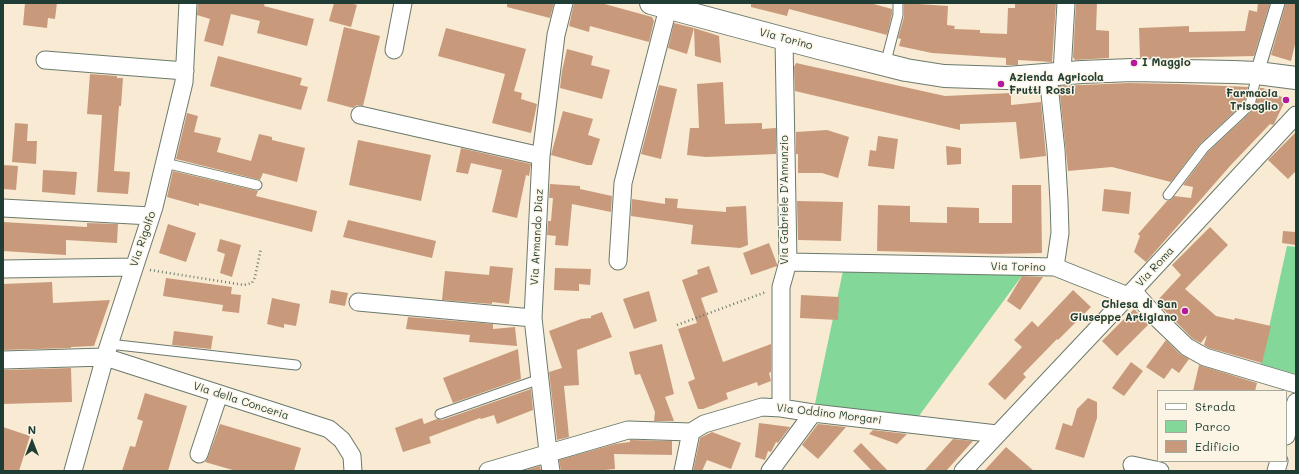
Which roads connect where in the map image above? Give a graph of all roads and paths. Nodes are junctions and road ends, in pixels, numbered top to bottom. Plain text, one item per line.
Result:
1 (188, 3) edge
2 (403, 3) edge
3 (564, 3) edge
4 (898, 3) edge
5 (1066, 3) edge
6 (1278, 3) edge
7 (660, 5) edge
8 (703, 10) edge
9 (784, 39) junction
10 (394, 50) dead end
11 (45, 60) dead end
12 (885, 65) junction
13 (185, 70) junction
14 (1055, 74) junction
15 (1257, 74) junction
16 (1296, 78) edge
17 (360, 115) dead end
18 (1296, 115) edge
19 (541, 156) junction
20 (164, 162) junction
21 (257, 185) dead end
22 (1168, 195) dead end
23 (3, 208) edge
24 (151, 216) junction
25 (261, 248) dead end
26 (618, 261) dead end
27 (788, 262) junction
28 (134, 267) junction
29 (1055, 267) junction
30 (3, 269) edge
31 (781, 286) junction
32 (1130, 294) junction
33 (358, 302) dead end
34 (533, 318) junction
35 (677, 325) dead end
36 (107, 351) junction
37 (3, 360) edge
38 (296, 365) dead end
39 (540, 379) junction
40 (1296, 384) edge
41 (219, 394) junction
42 (1296, 402) edge
43 (781, 408) junction
44 (440, 414) dead end
45 (814, 414) junction
46 (691, 432) junction
47 (1287, 433) edge
48 (997, 434) junction
49 (548, 452) junction
50 (199, 454) dead end
51 (1132, 465) dead end
52 (73, 471) edge
53 (353, 471) edge
54 (488, 471) edge
55 (551, 471) edge
56 (684, 471) edge
57 (770, 471) edge
58 (964, 471) edge
59 (1160, 471) edge

1 - 13 street, Via Rigolfo
2 - 10 street
3 - 19 street, Via Armando Diaz
4 - 12 lane
5 - 14 street
6 - 15 street
7 - 8 main road, Via Torino
7 - 26 street, Via Torino
8 - 9 main road, Via Torino
9 - 12 main road, Via Torino
9 - 27 street, Via Gabriele D'Annunzio
11 - 13 street
12 - 14 main road, Via Torino
13 - 20 street, Via Rigolfo
14 - 15 main road, Via Torino
14 - 29 street, Via Torino
15 - 16 main road, Via Torino
15 - 22 lane
17 - 19 street
18 - 32 street, Via Roma
19 - 34 street, Via Armando Diaz
20 - 21 lane
20 - 24 street, Via Rigolfo
23 - 24 street
24 - 28 street, Via Rigolfo
25 - 28 path
27 - 29 street, Via Torino
27 - 31 street, Via Gabriele D'Annunzio
28 - 30 street
28 - 36 street, Via Rigolfo
29 - 32 street
31 - 35 path
31 - 43 street, Via Gabriele D'Annunzio
32 - 40 street
32 - 48 street, Via Roma
33 - 34 street
34 - 39 street, Via Armando Diaz
36 - 37 street, Via della Conceria
36 - 38 lane
36 - 41 street, Via della Conceria
36 - 52 street, Via Rigolfo
39 - 44 lane
39 - 49 street, Via Armando Diaz
41 - 50 street
41 - 53 street, Via della Conceria
42 - 47 street
43 - 45 street, Via Oddino Morgari
43 - 46 street, Via Oddino Morgari
45 - 48 street, Via Oddino Morgari
45 - 57 street
46 - 49 street, Via Oddino Morgari
46 - 56 street
48 - 58 street, Via Roma
49 - 54 street, Via Oddino Morgari
49 - 55 street, Via Armando Diaz
51 - 59 street

